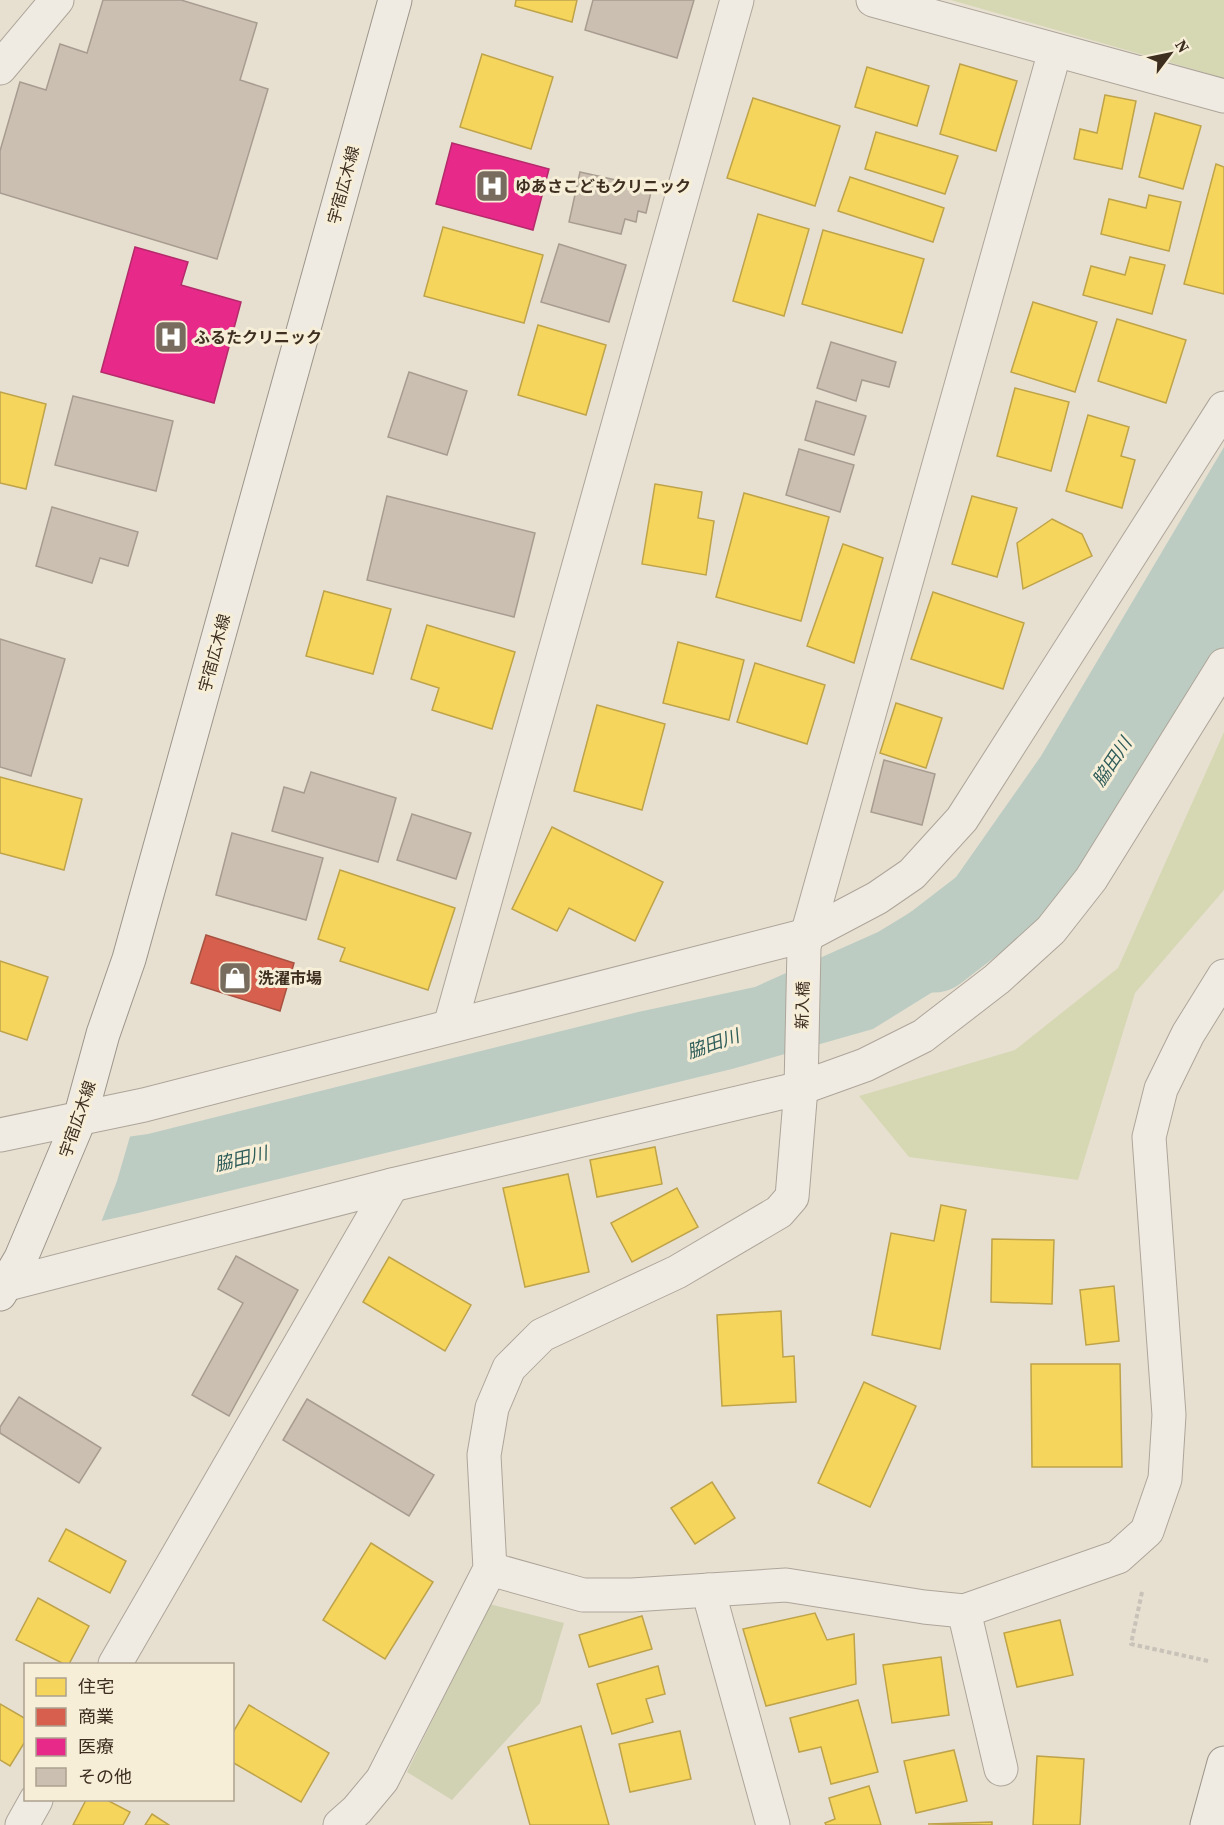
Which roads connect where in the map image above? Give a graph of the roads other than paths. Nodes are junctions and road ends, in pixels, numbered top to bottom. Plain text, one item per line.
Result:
1 (57, 0) edge
2 (395, 0) edge
3 (737, 0) edge
4 (873, 0) edge
5 (1055, 51) junction
6 (0, 68) edge
7 (1224, 96) edge
8 (1224, 408) edge
9 (1224, 665) edge
10 (806, 941) junction
11 (1224, 976) edge
12 (450, 1026) junction
13 (801, 1075) junction
14 (77, 1126) junction
15 (0, 1136) edge
16 (392, 1185) junction
17 (7, 1281) edge
18 (490, 1569) junction
19 (708, 1590) junction
20 (964, 1611) junction
21 (116, 1663) edge
22 (1224, 1763) edge
23 (1001, 1769) dead end
24 (35, 1801) edge
25 (22, 1825) edge
26 (340, 1825) edge
27 (772, 1825) edge
28 (1207, 1825) edge

1 - 6 street
2 - 14 street, 宇宿広木線
3 - 12 street
4 - 5 street
5 - 7 street
5 - 10 street, 新入橋
8 - 10 street
9 - 13 street
10 - 12 street
10 - 13 street, 新入橋
11 - 20 street
12 - 14 street
13 - 16 street
13 - 18 street, 新入橋
14 - 15 street
14 - 17 street, 宇宿広木線
16 - 17 street
16 - 21 street
18 - 19 street
18 - 26 street
19 - 20 street
19 - 27 street
20 - 23 street
22 - 28 street
24 - 25 street

